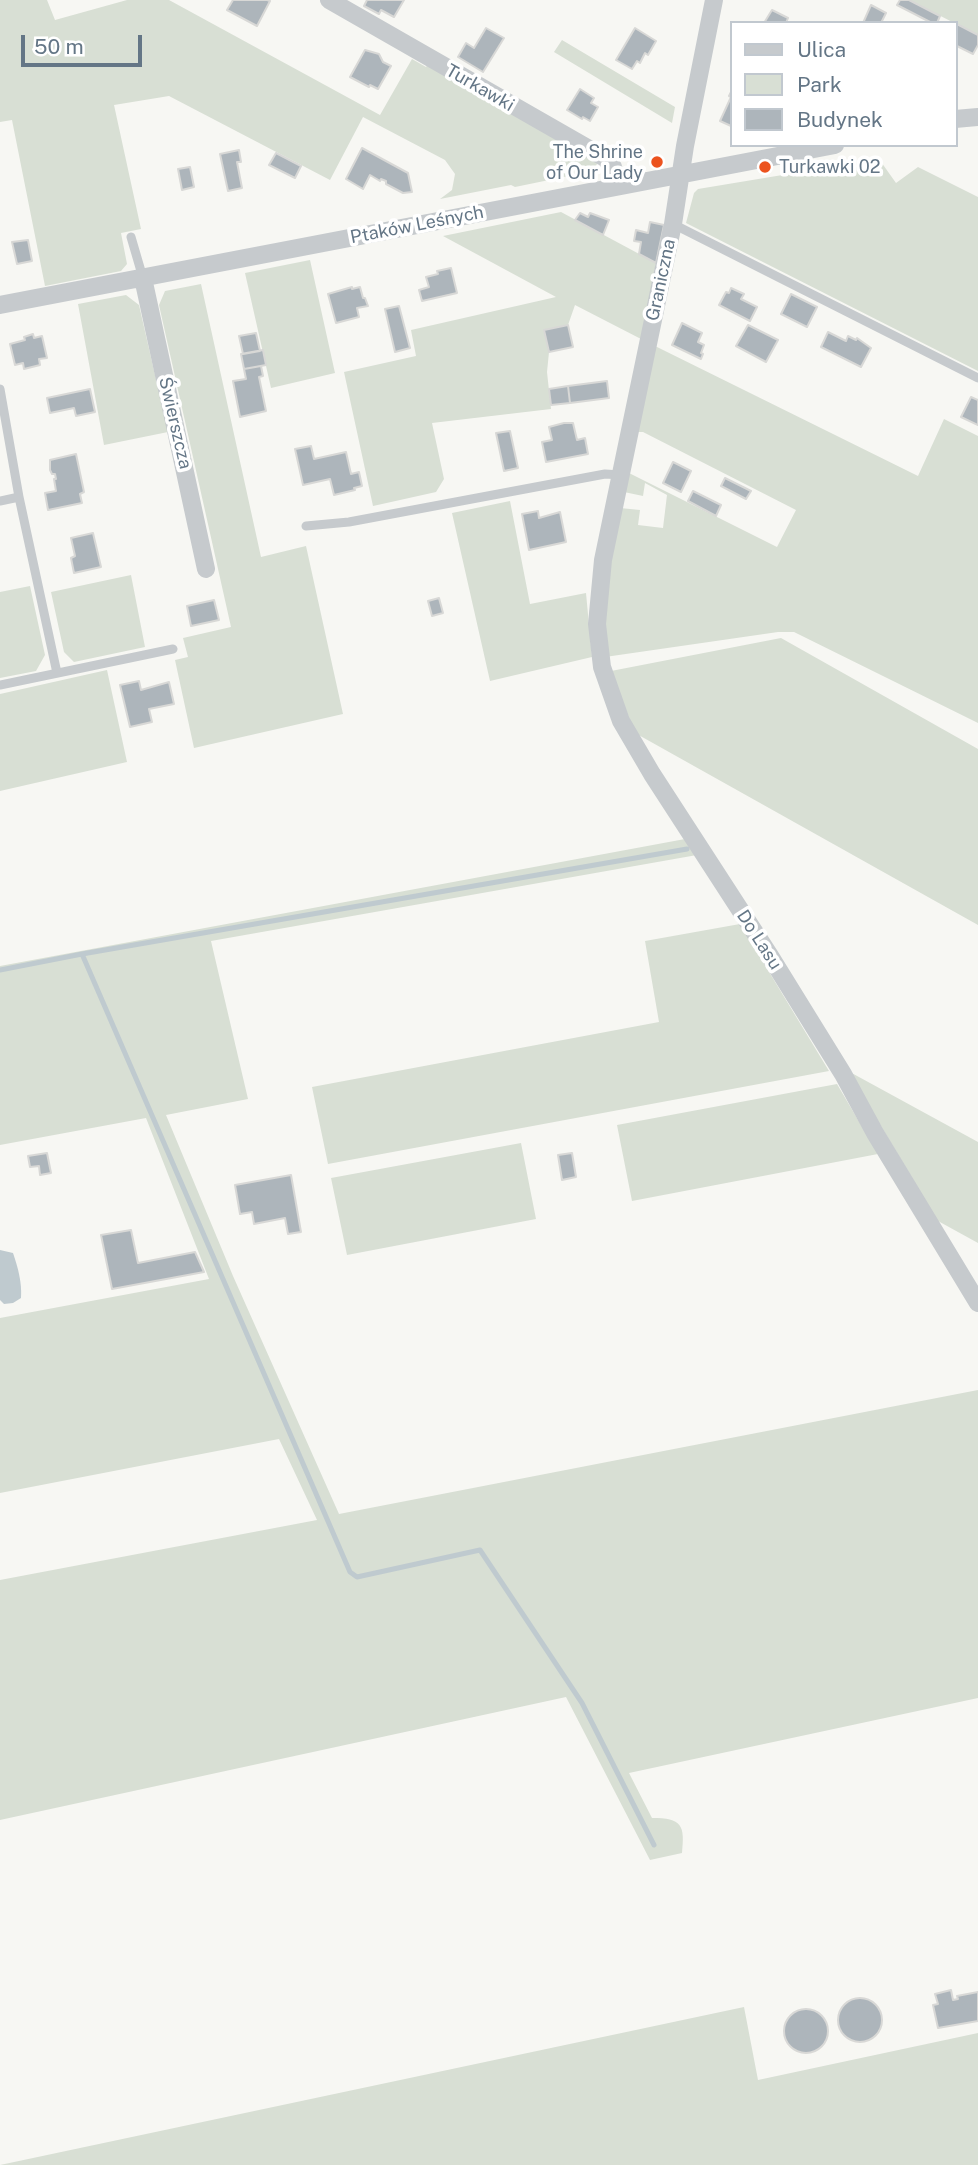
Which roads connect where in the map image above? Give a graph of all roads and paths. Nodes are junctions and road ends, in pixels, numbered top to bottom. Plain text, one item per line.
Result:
1 (329, 0) edge
2 (714, 0) edge
3 (824, 147) edge
4 (680, 174) junction
5 (618, 186) junction
6 (673, 224) junction
7 (131, 237) dead end
8 (143, 278) junction
9 (0, 305) edge
10 (978, 378) edge
11 (0, 389) edge
12 (621, 475) junction
13 (19, 497) junction
14 (0, 501) edge
15 (306, 526) dead end
16 (603, 560) joint
17 (206, 569) dead end
18 (173, 649) dead end
19 (57, 673) junction
20 (0, 685) edge
21 (978, 1303) edge

1 - 5 street, Turkawki
2 - 4 street, Graniczna
3 - 4 street, Ptaków Leśnych
4 - 5 street, Ptaków Leśnych
4 - 6 street, Graniczna
5 - 8 street, Ptaków Leśnych
6 - 10 lane
6 - 12 street, Graniczna
7 - 8 lane
8 - 9 street, Ptaków Leśnych
8 - 17 street, Świerszcza
11 - 13 lane
12 - 15 lane
12 - 16 street, Graniczna
13 - 14 lane
13 - 19 lane
16 - 21 street, Do Lasu
18 - 19 lane
19 - 20 lane

